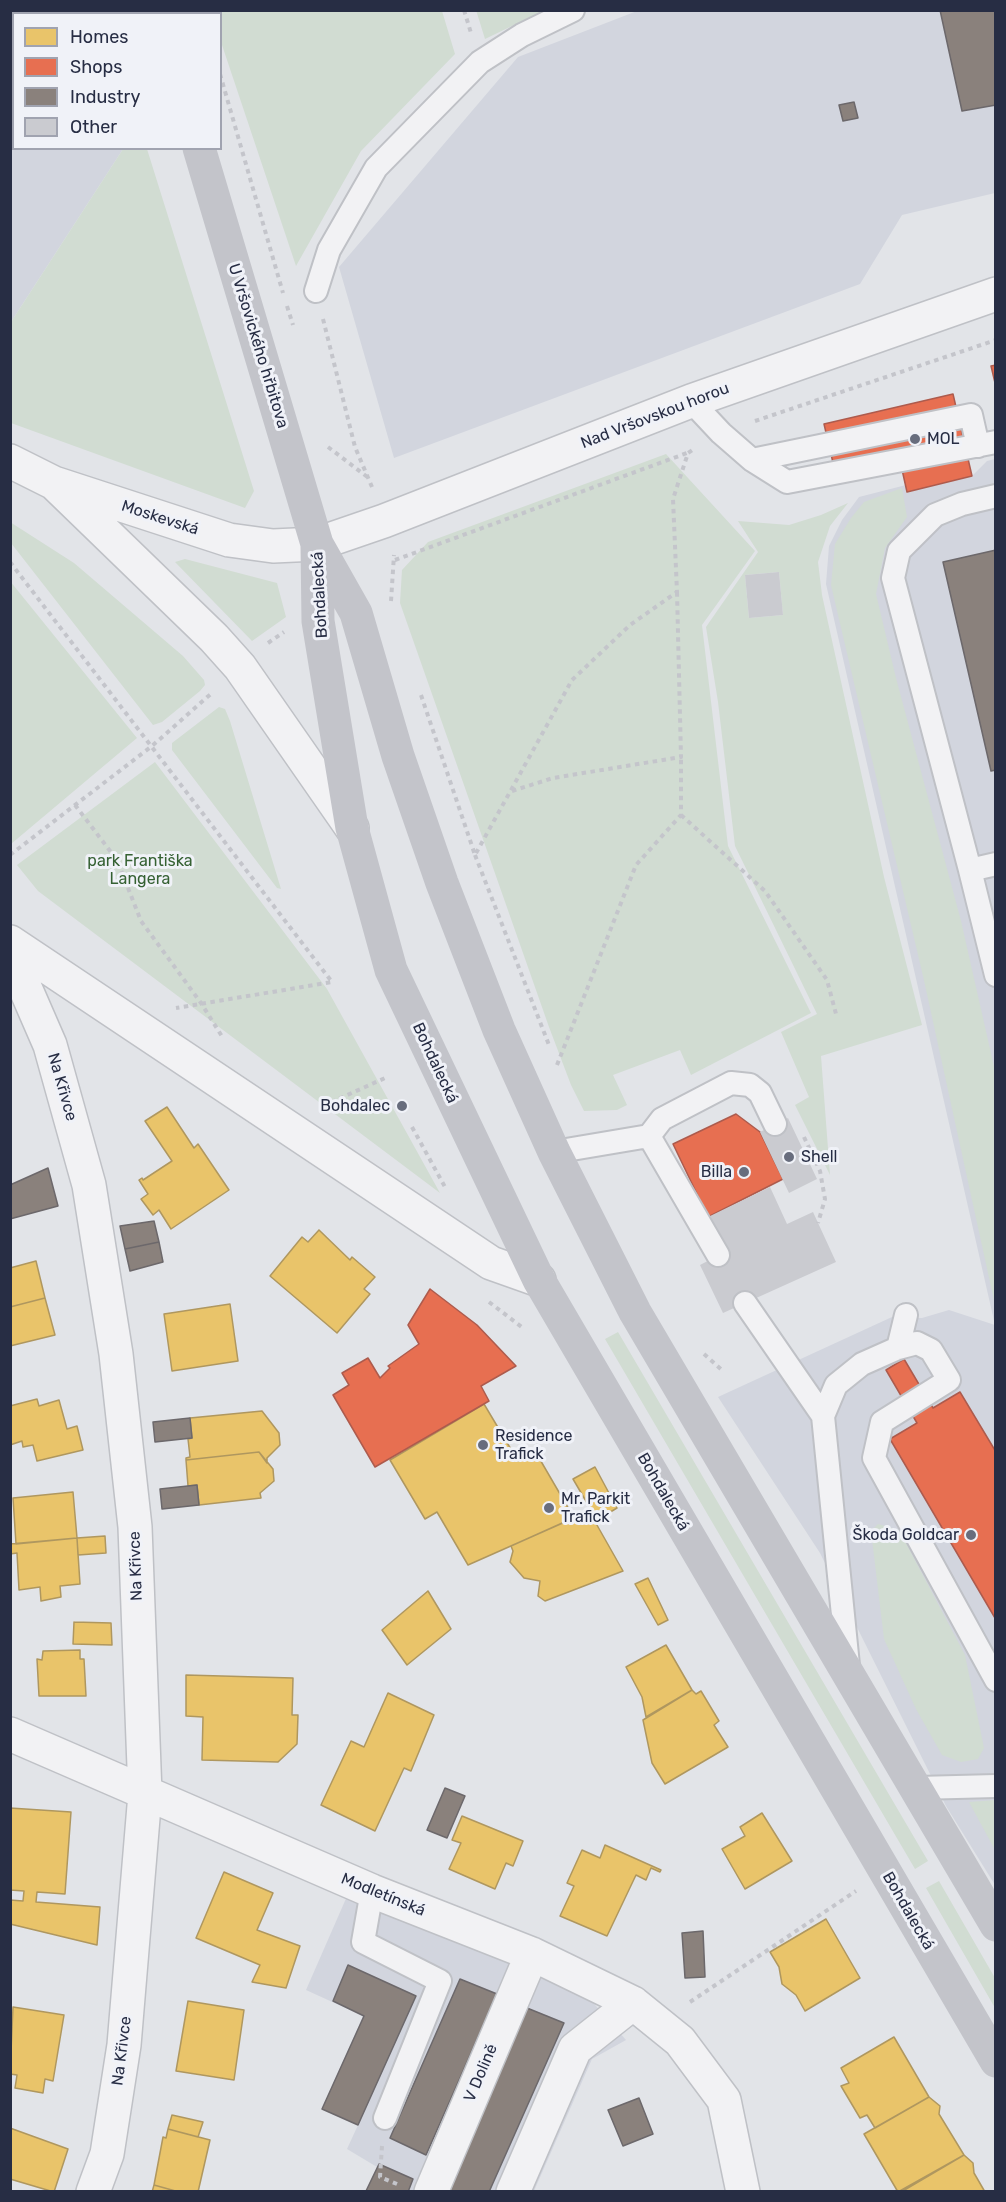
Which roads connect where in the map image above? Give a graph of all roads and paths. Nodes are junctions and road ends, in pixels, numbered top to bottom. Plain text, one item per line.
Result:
1 (573, 10) edge
2 (200, 150) edge
3 (316, 291) joint
4 (996, 294) edge
5 (996, 339) edge
6 (691, 401) junction
7 (721, 433) junction
8 (987, 444) edge
9 (688, 453) junction
10 (752, 460) junction
11 (10, 461) edge
12 (370, 479) dead end
13 (54, 483) junction
14 (996, 496) edge
15 (317, 544) junction
16 (395, 560) dead end
17 (10, 562) edge
18 (676, 592) junction
19 (318, 621) junction
20 (240, 667) junction
21 (420, 692) dead end
22 (152, 746) junction
23 (681, 757) junction
24 (511, 791) junction
25 (75, 805) junction
26 (681, 815) junction
27 (352, 828) junction
28 (10, 855) edge
29 (996, 864) edge
30 (970, 870) junction
31 (10, 942) edge
32 (10, 953) edge
33 (996, 975) edge
34 (201, 1003) junction
35 (174, 1008) dead end
36 (836, 1014) dead end
37 (226, 1044) dead end
38 (556, 1065) dead end
39 (385, 1078) dead end
40 (775, 1124) dead end
41 (284, 1125) junction
42 (802, 1133) dead end
43 (649, 1136) junction
44 (554, 1152) junction
45 (818, 1223) dead end
46 (718, 1255) dead end
47 (539, 1280) junction
48 (746, 1303) dead end
49 (906, 1315) dead end
50 (898, 1348) junction
51 (823, 1416) junction
52 (849, 1675) junction
53 (996, 1680) edge
54 (10, 1734) edge
55 (996, 1786) edge
56 (917, 1788) junction
57 (145, 1794) junction
58 (859, 1889) dead end
59 (372, 1891) junction
60 (996, 1925) edge
61 (531, 1954) junction
62 (633, 2003) junction
63 (658, 2024) junction
64 (996, 2061) edge
65 (385, 2118) dead end
66 (93, 2192) edge
67 (430, 2192) edge
68 (513, 2192) edge
69 (743, 2192) edge

1 - 3 lane
2 - 15 main road, U Vršovického hřbitova
3 - 12 path
4 - 6 street, Nad Vršovskou horou
5 - 7 path
6 - 7 lane
6 - 15 street, Nad Vršovskou horou
7 - 9 path
7 - 10 lane
8 - 10 lane
8 - 10 lane
9 - 16 path
9 - 18 path
11 - 13 street, Moskevská
13 - 15 street, Moskevská
13 - 20 street
14 - 30 lane
15 - 19 main road, Bohdalecká
15 - 44 main road, Bohdalecká
17 - 22 path
18 - 23 path
18 - 24 path
19 - 20 path
19 - 27 main road, Bohdalecká
20 - 22 path
20 - 27 street
21 - 24 path
22 - 25 path
22 - 34 path
23 - 24 path
23 - 26 path
25 - 28 path
25 - 34 path
26 - 36 path
26 - 38 path
27 - 47 main road, Bohdalecká
29 - 30 lane
30 - 33 lane
31 - 41 street
32 - 57 street, Na Křivce
34 - 35 path
34 - 37 path
39 - 41 path
40 - 43 lane
41 - 47 street
42 - 45 path
43 - 44 lane
43 - 46 lane
44 - 52 main road, Bohdalecká
47 - 64 main road, Bohdalecká
48 - 51 lane
49 - 50 lane
50 - 51 lane
50 - 53 lane
51 - 52 lane
52 - 56 main road, Bohdalecká
54 - 57 street, Modletínská
55 - 56 lane
56 - 60 main road, Bohdalecká
57 - 59 street, Modletínská
57 - 66 street, Na Křivce
58 - 63 path
59 - 61 street, Modletínská
59 - 65 lane
61 - 62 street, Modletínská
61 - 67 street, V Dolině
62 - 63 street, Modletínská
62 - 68 street
63 - 69 street, Modletínská

